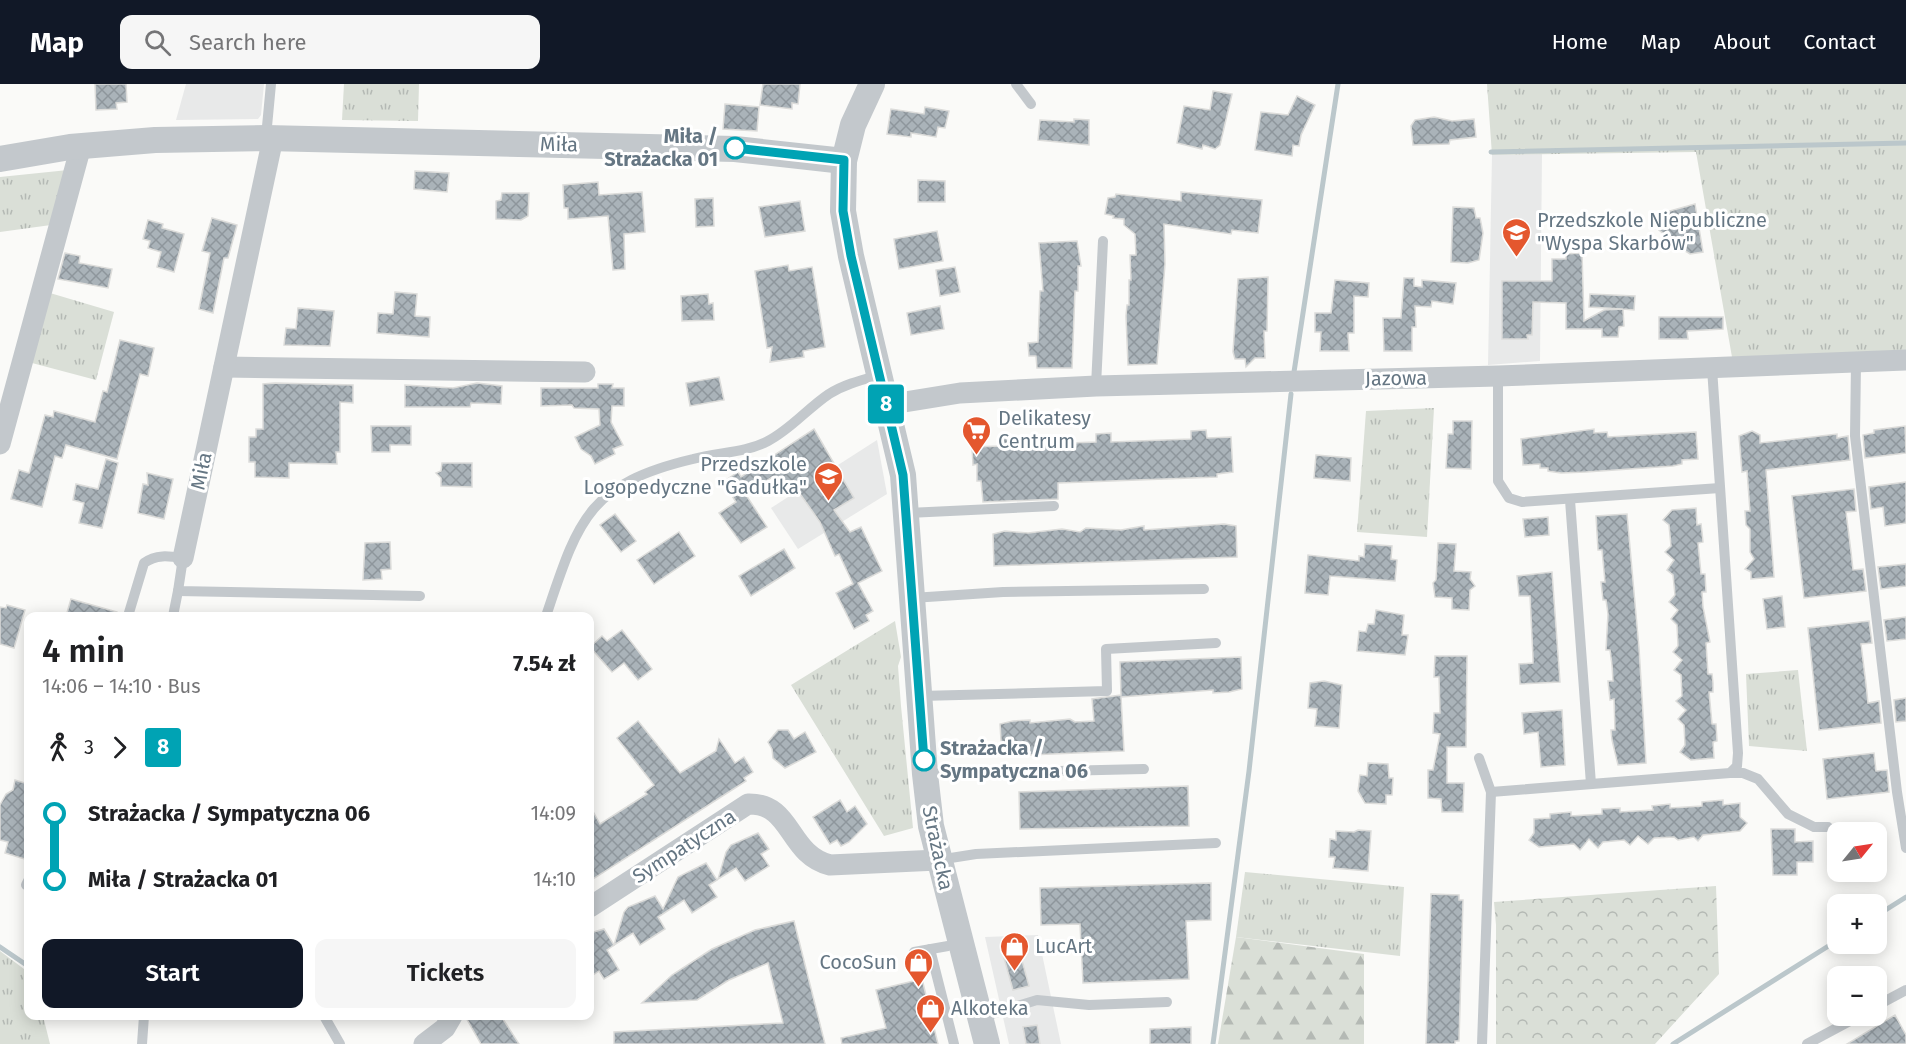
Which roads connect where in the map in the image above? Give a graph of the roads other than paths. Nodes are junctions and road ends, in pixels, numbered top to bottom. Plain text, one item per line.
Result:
1 (271, 84) edge
2 (872, 84) edge
3 (1016, 84) edge
4 (1031, 104) dead end
5 (270, 138) junction
6 (81, 146) junction
7 (0, 159) edge
8 (844, 160) junction
9 (1103, 241) dead end
10 (1906, 360) edge
11 (1856, 363) junction
12 (224, 367) junction
13 (1712, 368) junction
14 (585, 372) dead end
15 (880, 375) junction
16 (1498, 376) junction
17 (1096, 386) junction
18 (886, 405) junction
19 (0, 444) edge
20 (1720, 488) junction
21 (1570, 500) junction
22 (1054, 506) dead end
23 (908, 513) junction
24 (183, 558) junction
25 (1204, 588) dead end
26 (178, 591) junction
27 (420, 596) dead end
28 (912, 598) junction
29 (129, 612) edge
30 (174, 612) edge
31 (547, 612) edge
32 (1216, 643) dead end
33 (920, 696) junction
34 (1479, 758) dead end
35 (1144, 769) dead end
36 (1730, 773) junction
37 (925, 774) junction
38 (1591, 784) junction
39 (1491, 792) junction
40 (1827, 827) edge
41 (1216, 843) dead end
42 (1906, 848) edge
43 (938, 860) junction
44 (594, 904) edge
45 (948, 946) dead end
46 (930, 949) junction
47 (914, 952) dead end
48 (1906, 990) edge
49 (1887, 1000) edge
50 (1167, 1002) dead end
51 (982, 1017) junction
52 (144, 1020) edge
53 (326, 1020) edge
54 (450, 1020) edge
55 (1840, 1026) edge
56 (142, 1044) edge
57 (340, 1044) edge
58 (424, 1044) edge
59 (954, 1044) edge
60 (987, 1044) edge
61 (1482, 1044) edge
62 (1807, 1044) edge

1 - 5 lane
2 - 8 street, Strażacka
3 - 4 lane
5 - 6 street, Miła
5 - 8 street, Miła
5 - 12 street, Miła
6 - 7 street, Miła
6 - 19 street
8 - 15 street, Strażacka
9 - 17 lane
10 - 11 street, Jazowa
11 - 13 street, Jazowa
11 - 42 lane
12 - 14 street
12 - 24 street, Miła
13 - 16 street, Jazowa
13 - 20 lane
15 - 18 street, Strażacka
15 - 31 lane
16 - 17 street, Jazowa
16 - 21 lane
17 - 18 street, Jazowa
18 - 23 street, Strażacka
20 - 21 lane
20 - 36 lane
21 - 38 lane
22 - 23 lane
23 - 28 street, Strażacka
24 - 26 lane
24 - 29 lane
25 - 28 lane
26 - 27 lane
26 - 30 lane
28 - 33 street, Strażacka
32 - 33 lane
33 - 37 street, Strażacka
34 - 39 lane
35 - 37 lane
36 - 38 lane
36 - 40 lane
37 - 43 street, Strażacka
38 - 39 lane
39 - 61 lane
41 - 43 lane
43 - 44 street, Sympatyczna
43 - 51 street, Strażacka
45 - 46 lane
46 - 47 lane
46 - 59 lane
48 - 49 lane
50 - 51 lane
51 - 60 street, Strażacka
52 - 56 lane
53 - 57 lane
54 - 58 street
55 - 62 lane

